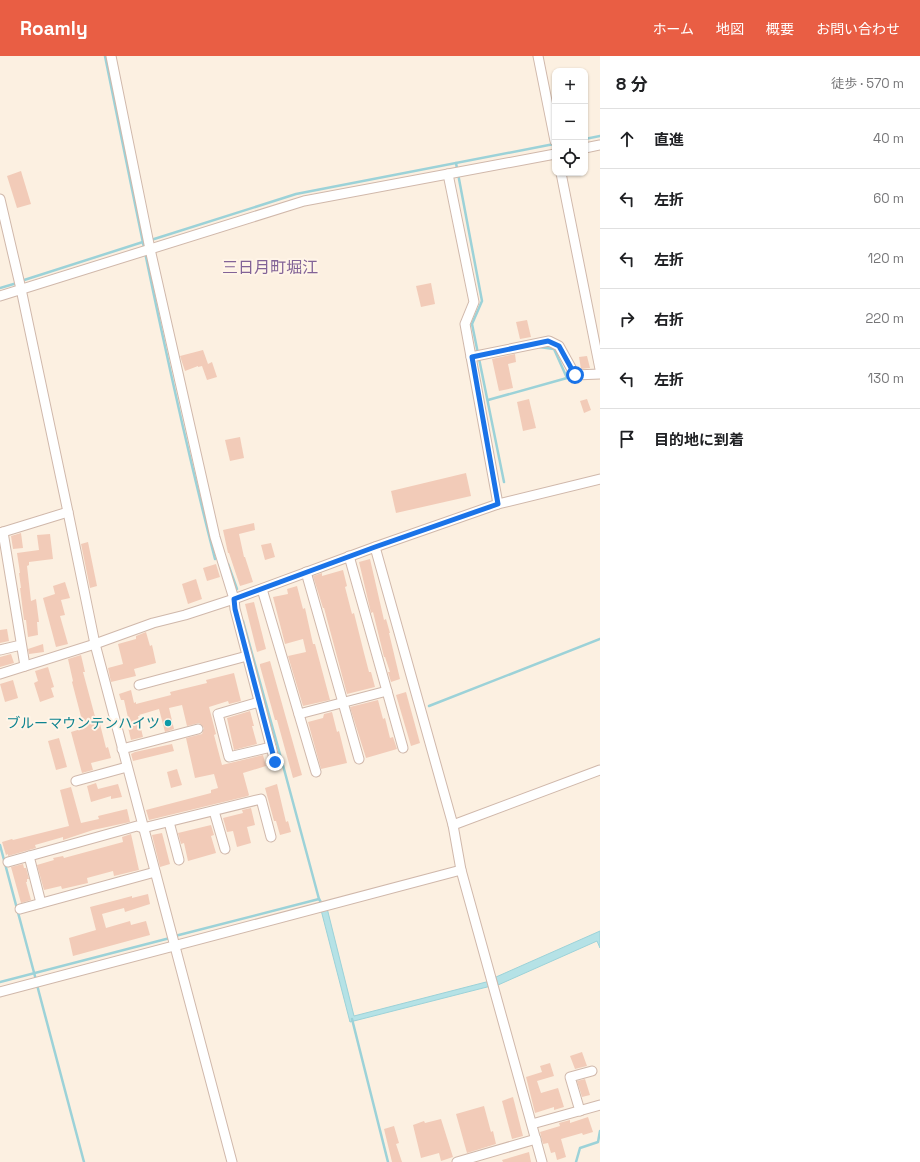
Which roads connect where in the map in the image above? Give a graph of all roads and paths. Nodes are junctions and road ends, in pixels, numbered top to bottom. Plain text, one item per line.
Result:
1 (111, 56) edge
2 (538, 56) edge
3 (555, 140) edge
4 (600, 146) edge
5 (588, 148) edge
6 (552, 155) edge
7 (448, 174) junction
8 (562, 176) edge
9 (0, 200) edge
10 (150, 250) junction
11 (21, 290) junction
12 (0, 296) edge
13 (472, 357) junction
14 (600, 369) edge
15 (600, 374) edge
16 (600, 479) edge
17 (498, 504) junction
18 (68, 512) junction
19 (2, 533) edge
20 (375, 547) junction
21 (349, 556) junction
22 (306, 572) junction
23 (262, 589) junction
24 (234, 599) junction
25 (21, 644) junction
26 (95, 644) junction
27 (0, 650) edge
28 (247, 656) junction
29 (25, 666) junction
30 (0, 674) edge
31 (139, 685) dead end
32 (387, 690) junction
33 (259, 702) junction
34 (343, 703) junction
35 (299, 714) junction
36 (198, 729) dead end
37 (271, 747) junction
38 (403, 748) dead end
39 (122, 749) junction
40 (359, 759) dead end
41 (275, 762) dead end
42 (127, 767) junction
43 (600, 770) edge
44 (316, 772) dead end
45 (76, 781) dead end
46 (214, 811) junction
47 (169, 822) junction
48 (453, 825) junction
49 (143, 828) junction
50 (271, 837) dead end
51 (224, 849) dead end
52 (28, 856) junction
53 (179, 860) dead end
54 (8, 862) dead end
55 (462, 870) junction
56 (155, 872) junction
57 (41, 903) junction
58 (20, 909) dead end
59 (174, 945) junction
60 (0, 992) edge
61 (592, 1071) dead end
62 (600, 1105) edge
63 (580, 1111) junction
64 (532, 1124) junction
65 (536, 1139) junction
66 (232, 1162) edge
67 (457, 1162) edge
68 (542, 1162) edge

1 - 10 street
2 - 3 street
4 - 5 street
6 - 7 street
7 - 10 street
7 - 13 street
8 - 14 street
9 - 11 street
10 - 11 street
10 - 24 street
11 - 12 street
11 - 18 street
13 - 15 street
13 - 17 street
16 - 17 street
17 - 20 street
18 - 19 street
18 - 26 street
19 - 25 street
20 - 21 street
20 - 48 street
21 - 22 street
21 - 32 street
22 - 23 street
22 - 34 street
23 - 24 street
23 - 35 street
24 - 26 street
24 - 28 street
25 - 27 street
25 - 29 street
26 - 29 street
26 - 39 street
28 - 31 street
28 - 33 street
29 - 30 street
32 - 34 street
32 - 38 street
33 - 37 street
33 - 37 street
34 - 35 street
34 - 40 street
35 - 44 street
36 - 39 street
37 - 41 street
39 - 42 street
42 - 45 street
42 - 49 street
43 - 48 street
46 - 47 street
46 - 50 street
46 - 51 street
47 - 49 street
47 - 53 street
48 - 55 street
49 - 52 street
49 - 56 street
52 - 54 street
52 - 57 street
55 - 59 street
55 - 64 street
56 - 57 street
56 - 59 street
57 - 58 street
59 - 60 street
59 - 66 street
61 - 63 street
62 - 63 street
63 - 64 street
64 - 65 street
65 - 67 street
65 - 68 street

